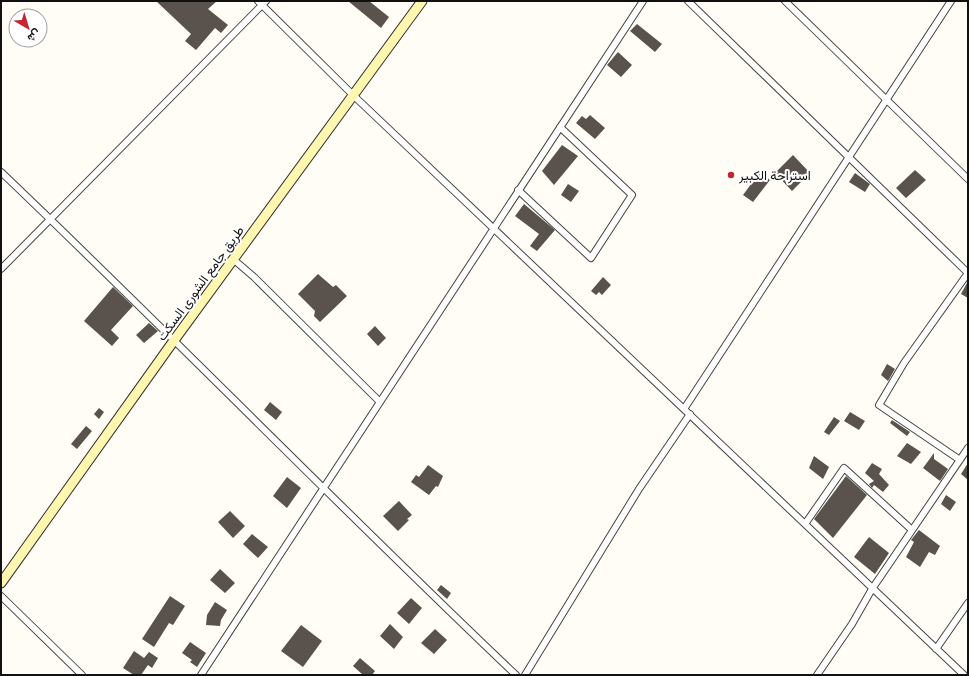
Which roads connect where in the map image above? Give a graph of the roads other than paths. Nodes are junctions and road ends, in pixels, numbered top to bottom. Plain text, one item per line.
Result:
1 (422, 1) edge
2 (643, 1) edge
3 (688, 1) edge
4 (785, 1) edge
5 (951, 1) edge
6 (262, 2) edge
7 (354, 96) junction
8 (887, 100) junction
9 (560, 127) junction
10 (850, 158) junction
11 (1, 172) edge
12 (968, 179) edge
13 (518, 190) junction
14 (50, 218) junction
15 (493, 228) junction
16 (233, 259) junction
17 (1, 269) edge
18 (968, 273) edge
19 (175, 339) junction
20 (380, 402) junction
21 (684, 409) junction
22 (690, 414) junction
23 (968, 448) edge
24 (960, 460) junction
25 (324, 489) junction
26 (805, 524) junction
27 (912, 530) junction
28 (1, 583) edge
29 (872, 589) junction
30 (1, 596) edge
31 (968, 603) edge
32 (936, 649) junction
33 (82, 675) edge
34 (201, 675) edge
35 (516, 675) edge
36 (525, 675) edge
37 (817, 675) edge
38 (964, 675) edge

1 - 7 main road, طريق جامع الشورى السكت
2 - 9 street
3 - 10 street
4 - 8 street
5 - 8 street
6 - 7 street
6 - 14 street
7 - 15 street
7 - 16 main road, طريق جامع الشورى السكت
8 - 10 street
8 - 12 street
9 - 13 street
9 - 13 street
10 - 18 street
10 - 21 street
11 - 14 street
13 - 15 street
14 - 17 street
14 - 19 street
15 - 20 street
15 - 21 street
16 - 19 main road, طريق جامع الشورى السكت
16 - 20 street
18 - 24 street
19 - 25 street
19 - 28 main road, طريق جامع الشورى السكت
20 - 25 street
21 - 22 street
22 - 26 street
22 - 36 street
23 - 24 street
24 - 27 street
25 - 34 street
25 - 35 street
26 - 27 street
26 - 29 street
27 - 29 street
29 - 32 street
29 - 37 street
30 - 33 street
31 - 32 street
32 - 38 street

